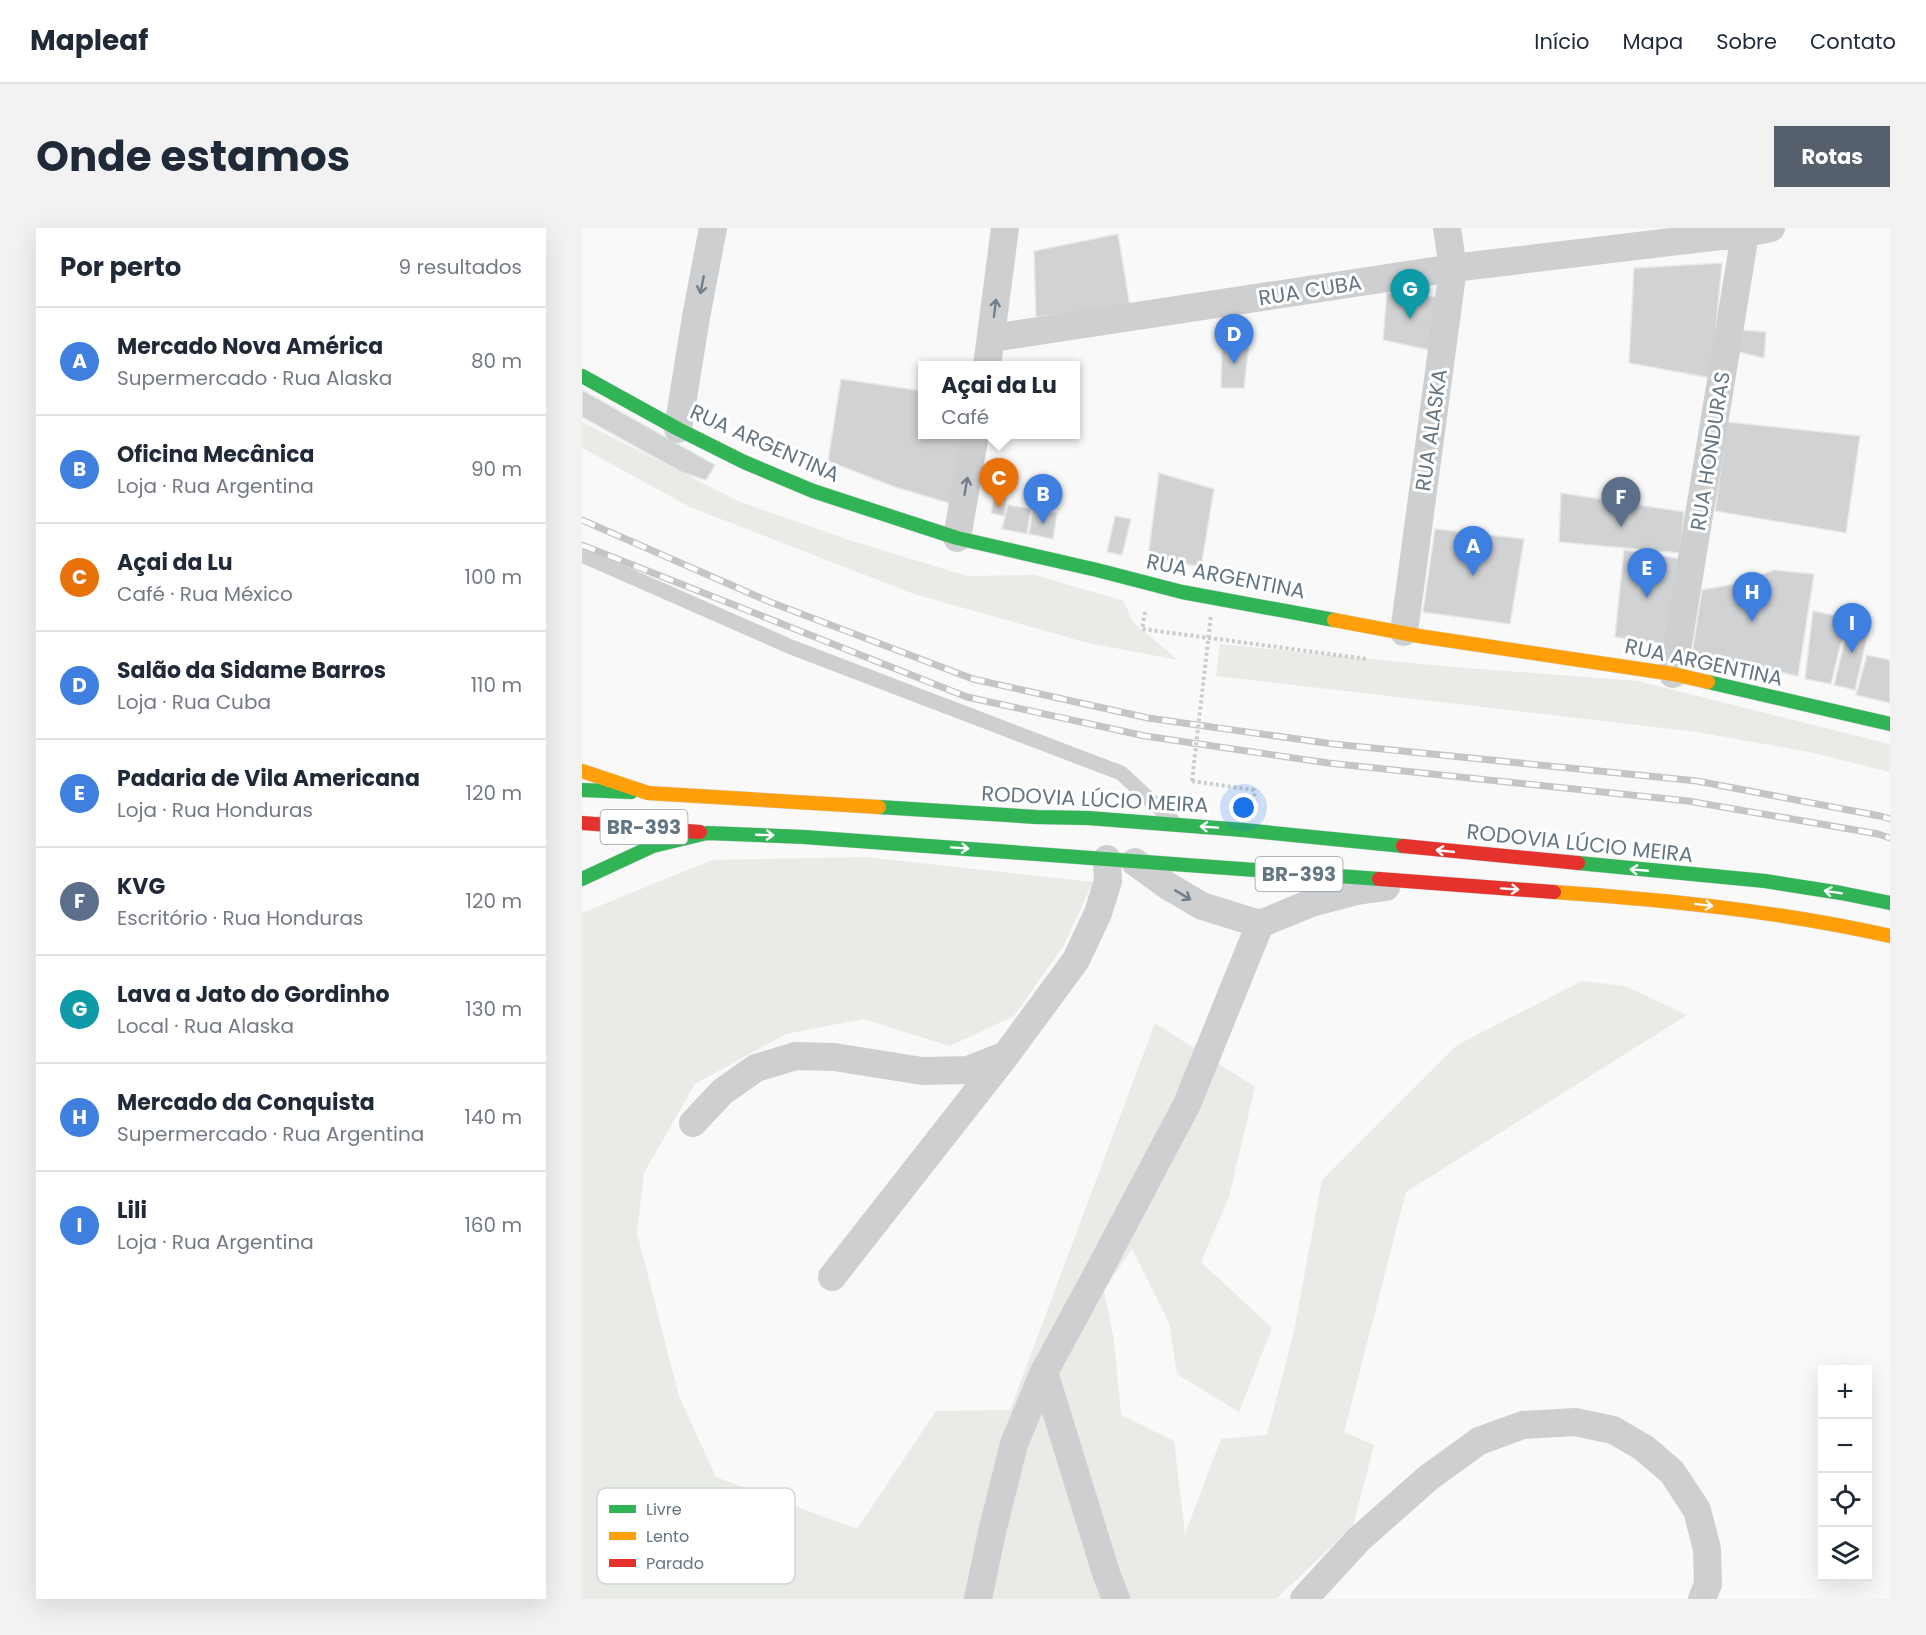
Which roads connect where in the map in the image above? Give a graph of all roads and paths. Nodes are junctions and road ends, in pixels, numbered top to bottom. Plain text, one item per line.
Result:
1 (713, 228) edge
2 (1005, 228) edge
3 (1447, 228) edge
4 (1755, 230) edge
5 (1453, 268) junction
6 (989, 352) edge
7 (582, 376) edge
8 (678, 429) junction
9 (974, 439) edge
10 (957, 538) junction
11 (582, 555) edge
12 (1211, 615) dead end
13 (1404, 632) junction
14 (1673, 674) junction
15 (1890, 724) edge
16 (582, 771) edge
17 (582, 790) edge
18 (648, 793) junction
19 (582, 823) edge
20 (1178, 825) junction
21 (1260, 832) junction
22 (707, 833) junction
23 (1121, 860) junction
24 (582, 879) edge
25 (1416, 882) junction
26 (1890, 903) edge
27 (1260, 924) junction
28 (1890, 936) edge
29 (1006, 1055) junction
30 (693, 1123) dead end
31 (832, 1277) dead end
32 (1044, 1372) junction
33 (978, 1599) edge
34 (1116, 1599) edge
35 (1304, 1599) edge
36 (1702, 1599) edge

1 -> 8 street
6 -> 2 street
3 - 5 street, RUA ALASKA
4 - 5 street, RUA CUBA
4 - 14 street, RUA HONDURAS
5 - 6 street, RUA CUBA
5 - 13 street, RUA ALASKA
7 - 8 main road, RUA ARGENTINA
8 - 10 main road, RUA ARGENTINA
10 -> 9 street
10 - 13 main road, RUA ARGENTINA
11 - 20 lane
12 - 21 path, bridge
13 - 14 main road, RUA ARGENTINA
14 - 15 main road, RUA ARGENTINA
16 - 18 main road
17 - 18 main road, RODOVIA LÚCIO MEIRA / BR-393
18 - 20 main road, RODOVIA LÚCIO MEIRA / BR-393
19 - 22 main road, BR-393
21 -> 20 main road, RODOVIA LÚCIO MEIRA / BR-393
26 -> 21 main road, RODOVIA LÚCIO MEIRA / BR-393
22 -> 23 main road, BR-393
22 - 24 main road
23 - 25 main road, BR-393
23 -> 27 street
23 - 29 street
25 - 27 street
25 -> 28 main road, BR-393
27 - 32 street
29 - 30 street
29 - 31 street
32 - 33 street
32 - 34 street
35 - 36 street

